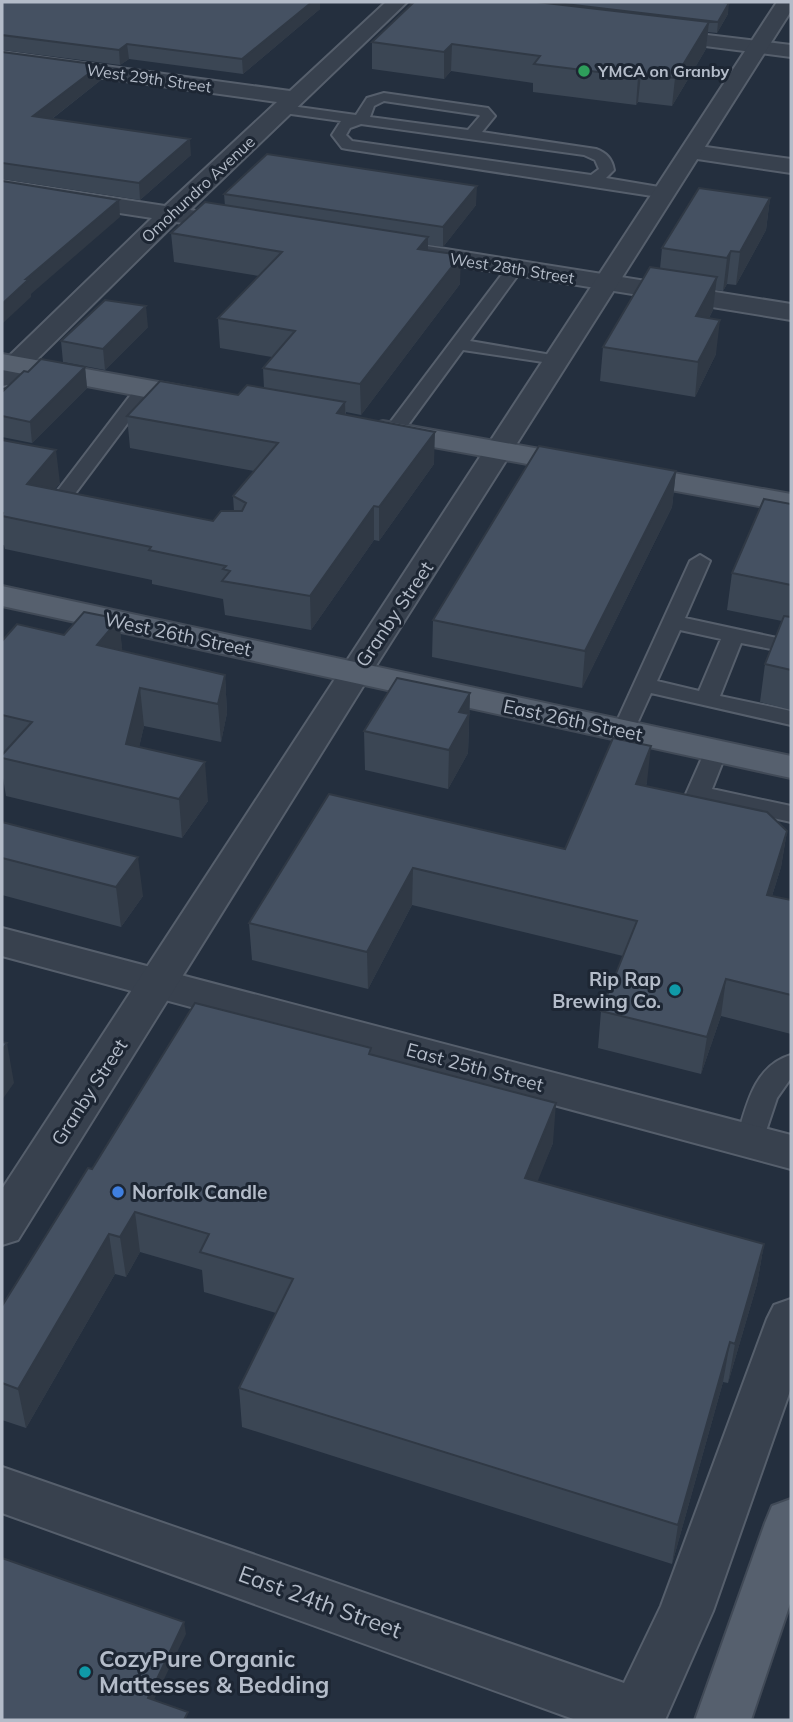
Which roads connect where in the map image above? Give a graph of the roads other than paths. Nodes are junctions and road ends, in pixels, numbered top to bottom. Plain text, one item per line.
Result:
1 (390, 2) edge
2 (787, 2) edge
3 (402, 3) edge
4 (642, 33) edge
5 (776, 49) edge
6 (2, 58) edge
7 (290, 104) junction
8 (362, 120) junction
9 (472, 135) junction
10 (692, 152) junction
11 (791, 166) edge
12 (594, 180) junction
13 (2, 188) edge
14 (666, 193) junction
15 (171, 214) junction
16 (260, 228) edge
17 (381, 247) edge
18 (515, 268) junction
19 (607, 283) junction
20 (790, 309) edge
21 (459, 344) junction
22 (557, 361) junction
23 (6, 368) edge
24 (145, 388) junction
25 (223, 402) edge
26 (354, 425) edge
27 (393, 432) junction
28 (500, 451) junction
29 (791, 503) edge
30 (100, 510) edge
31 (700, 561) dead end
32 (2, 596) edge
33 (672, 622) junction
34 (733, 635) junction
35 (791, 647) edge
36 (355, 672) junction
37 (644, 685) junction
38 (707, 700) junction
39 (791, 718) edge
40 (623, 732) junction
41 (716, 751) junction
42 (791, 767) edge
43 (791, 814) edge
44 (2, 942) edge
45 (158, 983) junction
46 (791, 1065) edge
47 (771, 1146) edge
48 (2, 1227) edge
49 (791, 1318) edge
50 (2, 1490) edge
51 (791, 1523) edge
52 (637, 1718) edge
53 (723, 1720) edge

1 - 3 street
2 - 5 street, Granby Street
3 - 7 street, Omohundro Avenue
4 - 5 street
5 - 10 street, Granby Street
6 - 7 street, West 29th Street
7 - 8 lane
7 - 15 street, Omohundro Avenue
8 - 9 lane
8 - 9 lane
8 - 12 lane
9 - 12 lane
10 - 11 street
10 - 14 street, Granby Street
12 - 14 lane
13 - 15 street
14 - 19 street, Granby Street
15 - 16 street
15 - 23 street, Omohundro Avenue
17 - 18 street, West 28th Street
18 - 19 street, West 28th Street
18 - 21 lane
19 - 20 street, West 28th Street
19 - 22 street, Granby Street
21 - 22 lane
21 - 27 lane
22 - 28 street, Granby Street
23 - 24 main road
24 - 25 main road
24 - 30 lane
26 - 27 main road
27 - 28 main road
28 - 29 main road
28 - 36 street, Granby Street
31 - 33 lane
32 - 36 main road, West 26th Street
33 - 34 lane
33 - 37 lane
34 - 35 lane
34 - 38 lane
36 - 40 main road, East 26th Street
36 - 45 street, Granby Street
37 - 38 lane
37 - 40 lane
38 - 39 lane
40 - 41 main road, East 26th Street
41 - 42 main road, East 26th Street
41 - 43 lane
44 - 45 street, East 25th Street
45 - 47 street, East 25th Street
45 - 48 street, Granby Street
46 - 47 lane
49 - 52 street
50 - 52 street, East 24th Street
51 - 53 main road

